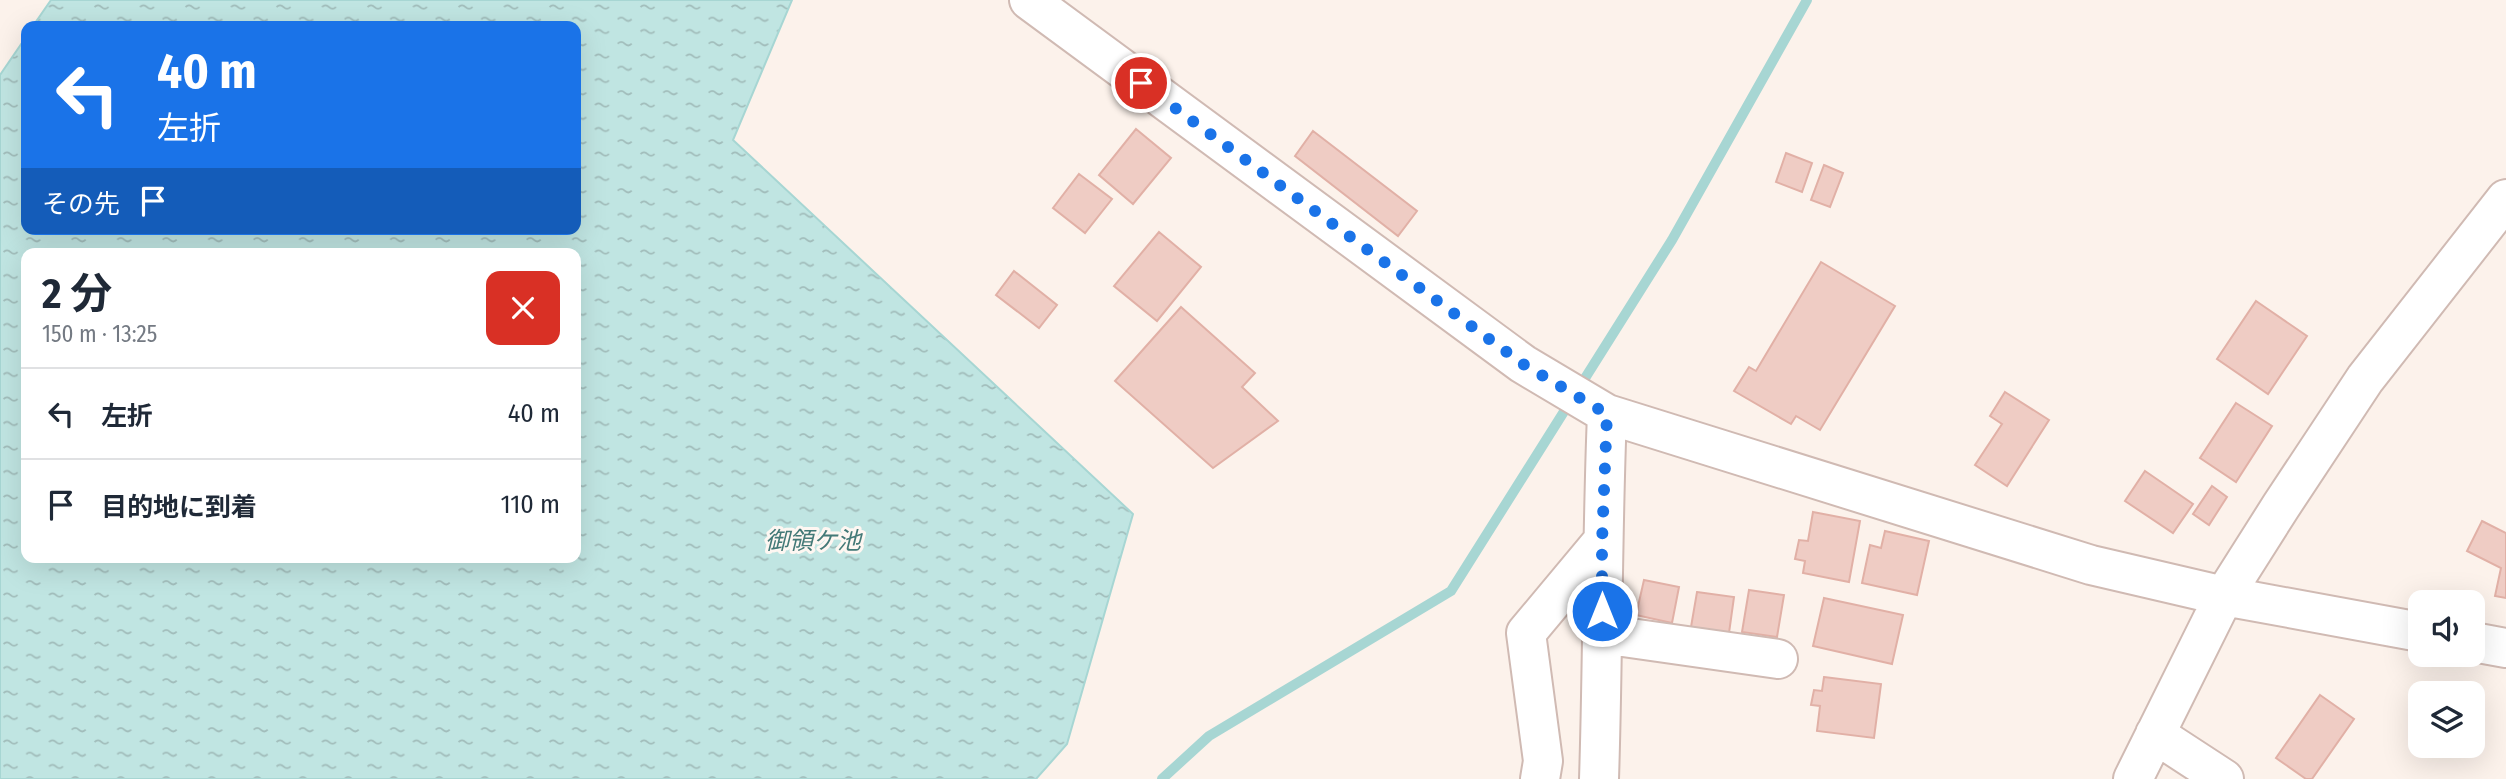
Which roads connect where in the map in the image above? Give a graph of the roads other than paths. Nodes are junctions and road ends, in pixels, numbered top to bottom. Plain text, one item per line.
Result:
1 (1029, 0) edge
2 (2506, 199) edge
3 (1607, 414) junction
4 (1602, 542) junction
5 (2224, 596) junction
6 (2408, 630) edge
7 (1602, 634) junction
8 (2485, 644) edge
9 (2506, 648) edge
10 (1778, 659) dead end
11 (2155, 734) junction
12 (1540, 779) edge
13 (1599, 779) edge
14 (2133, 779) edge
15 (2224, 779) edge

1 - 3 street
2 - 5 street
3 - 4 street
3 - 5 street
4 - 7 street
4 - 12 street
5 - 6 street
5 - 11 street
7 - 10 street
7 - 13 street
8 - 9 street
11 - 14 street
11 - 15 street

